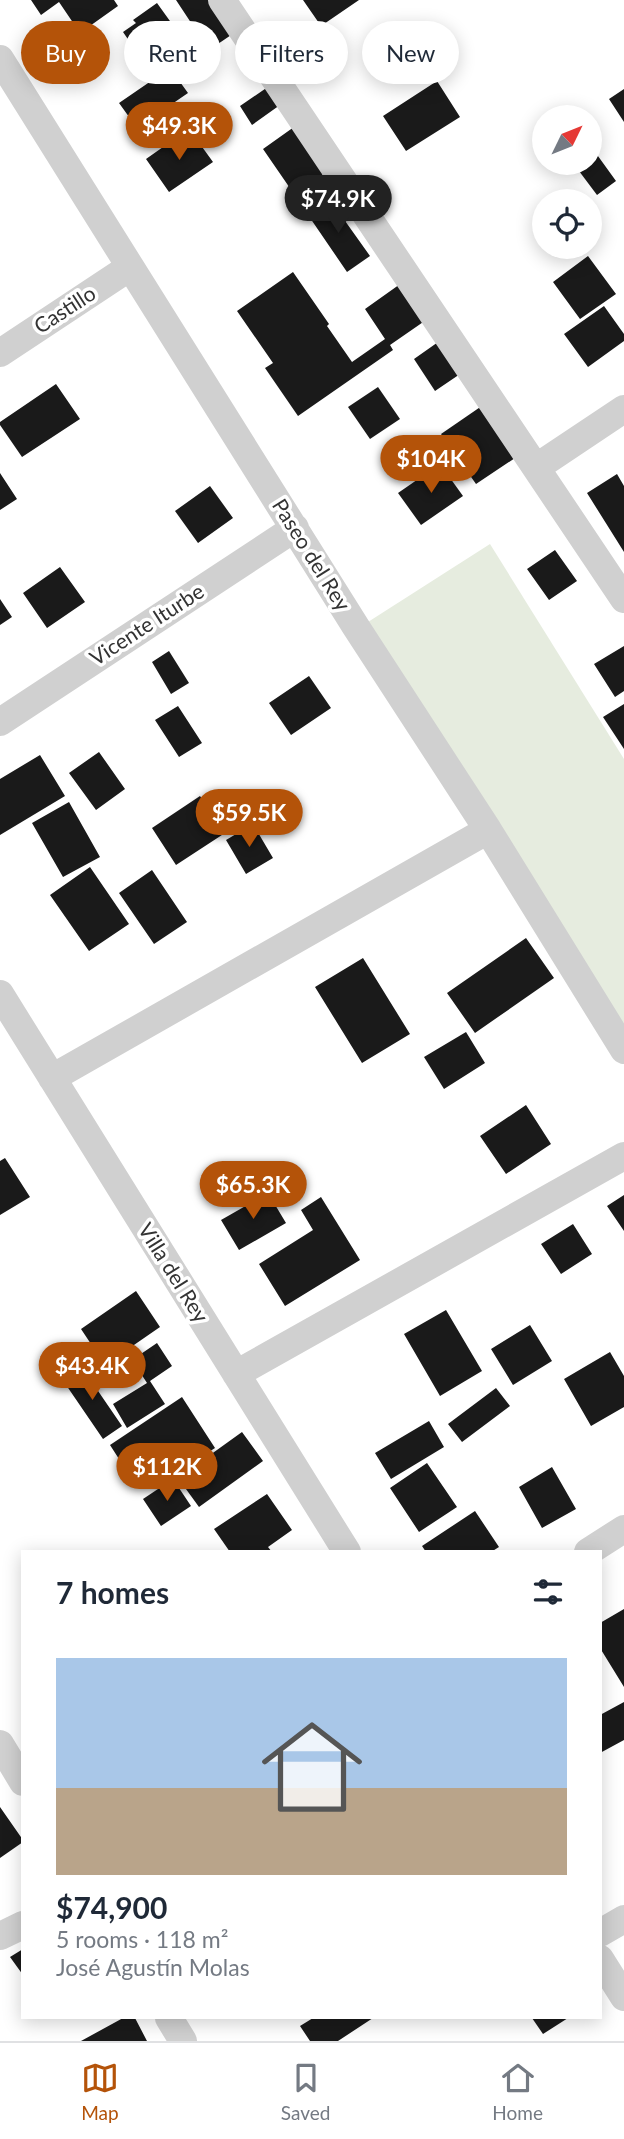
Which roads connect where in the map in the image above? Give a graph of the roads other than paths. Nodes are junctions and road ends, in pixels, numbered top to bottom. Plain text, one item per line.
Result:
1 (222, 0) edge
2 (0, 59) edge
3 (130, 267) junction
4 (0, 353) edge
5 (624, 410) edge
6 (537, 467) junction
7 (295, 528) junction
8 (624, 599) edge
9 (0, 722) edge
10 (488, 830) junction
11 (0, 994) edge
12 (624, 1050) edge
13 (52, 1078) junction
14 (624, 1156) edge
15 (236, 1374) junction
16 (624, 1529) edge
17 (346, 1550) edge
18 (591, 1550) edge
19 (0, 1744) edge
20 (21, 1779) edge
21 (624, 1919) edge
22 (21, 1926) edge
23 (602, 1932) edge
24 (0, 1936) edge
25 (602, 1962) edge
26 (624, 1997) edge
27 (170, 2019) edge
28 (183, 2041) edge

1 - 6 street
2 - 3 street, Paseo del Rey
3 - 4 street, Castillo
3 - 7 street, Paseo del Rey
5 - 6 street
6 - 8 street
7 - 9 street, Vicente Iturbe
7 - 10 street, Paseo del Rey
10 - 12 street, Paseo del Rey
10 - 13 street
11 - 13 street, Villa del Rey
13 - 15 street, Villa del Rey
14 - 15 street
15 - 17 street, Villa del Rey
16 - 18 street
19 - 20 street
21 - 23 street
22 - 24 street
25 - 26 street
27 - 28 street

